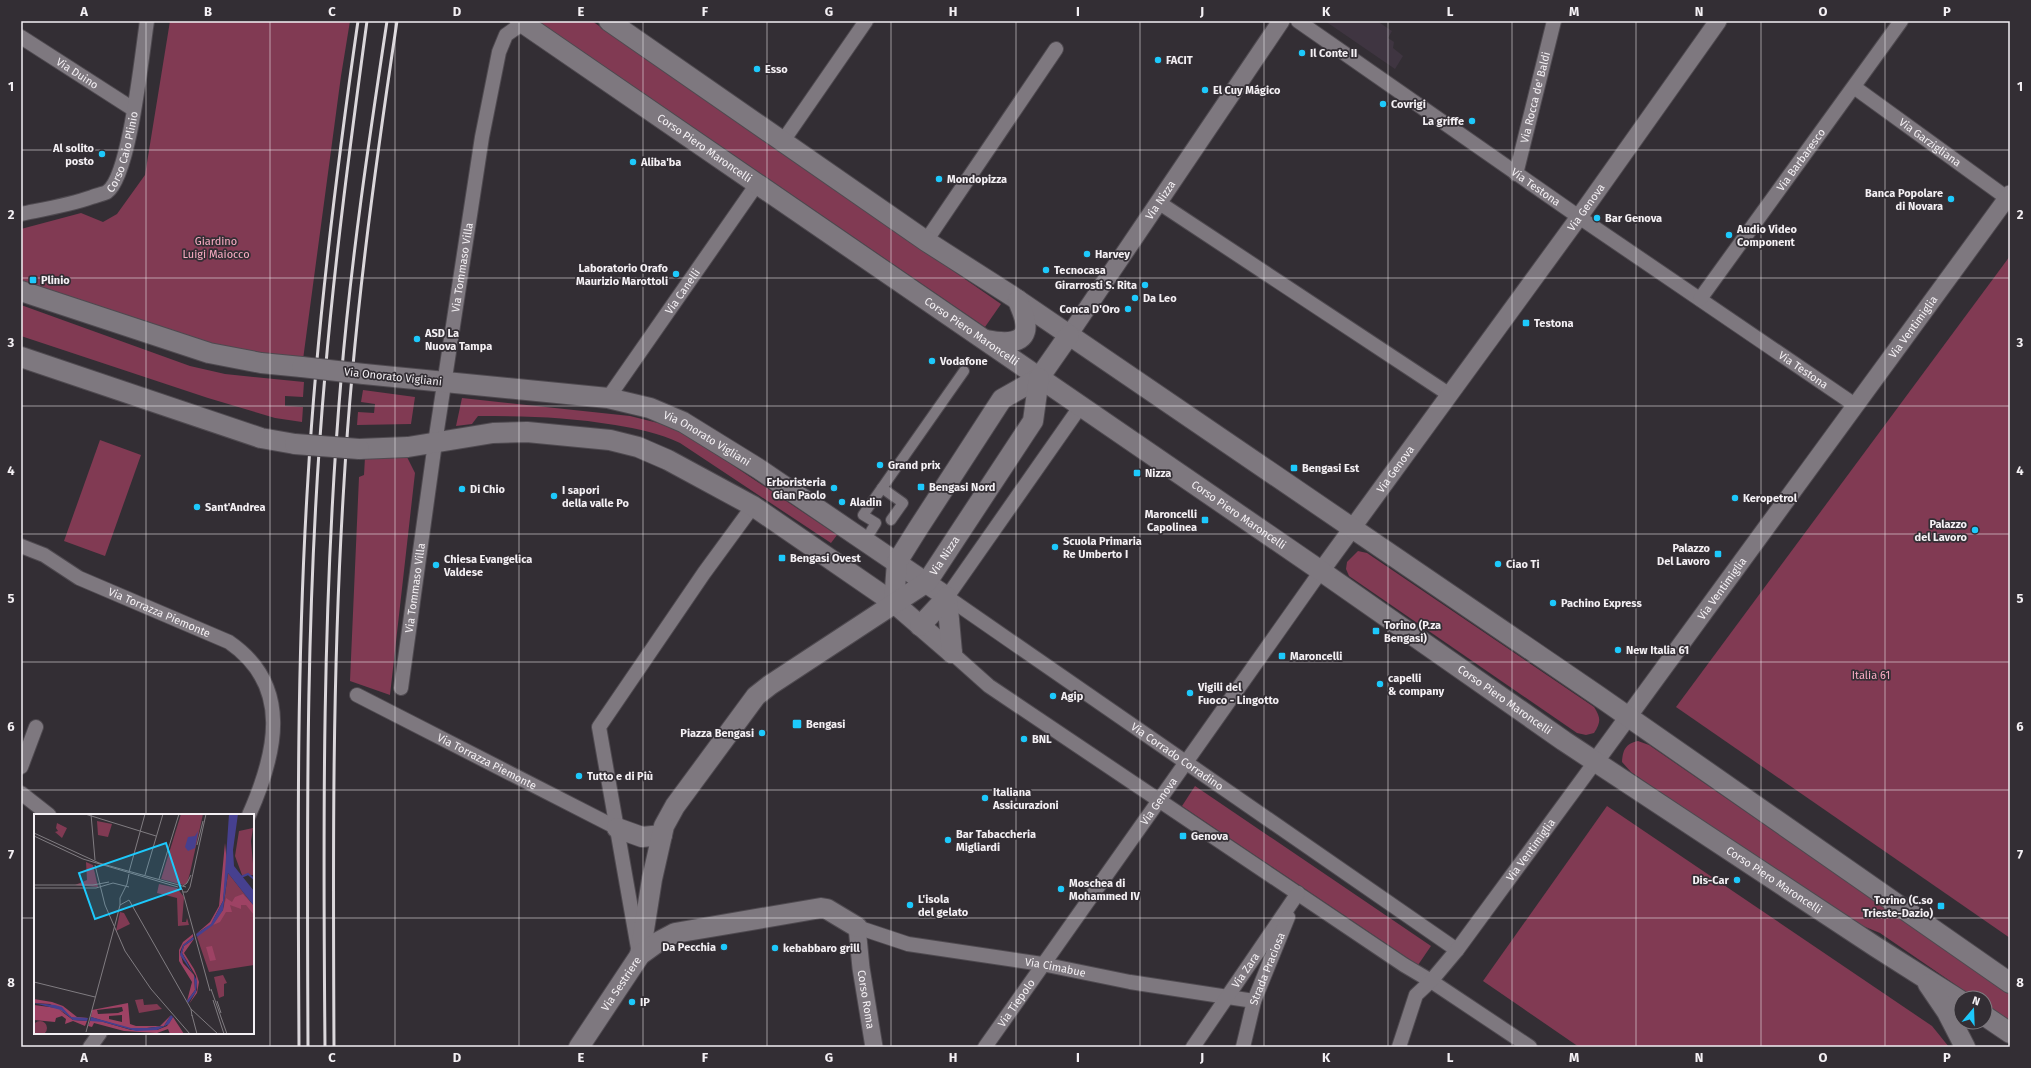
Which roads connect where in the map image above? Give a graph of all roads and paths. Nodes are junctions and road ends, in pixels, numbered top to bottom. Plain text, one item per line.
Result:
1 (147, 21) edge
2 (609, 21) edge
3 (866, 21) edge
4 (1281, 21) edge
5 (1298, 21) edge
6 (1554, 21) edge
7 (1718, 21) edge
8 (1901, 21) edge
9 (522, 22) edge
10 (21, 37) edge
11 (1056, 49) dead end
12 (1854, 87) junction
13 (133, 110) junction
14 (783, 141) junction
15 (1516, 174) junction
16 (757, 184) junction
17 (2008, 196) edge
18 (1158, 202) junction
19 (21, 214) edge
20 (1579, 218) junction
21 (926, 241) junction
22 (21, 292) edge
23 (1700, 299) junction
24 (1018, 300) junction
25 (1069, 335) junction
26 (982, 339) junction
27 (21, 357) edge
28 (964, 371) dead end
29 (1039, 378) junction
30 (445, 382) junction
31 (1450, 395) junction
32 (608, 398) junction
33 (1855, 405) junction
34 (1080, 407) junction
35 (435, 443) junction
36 (882, 488) junction
37 (752, 506) junction
38 (891, 520) dead end
39 (1352, 528) junction
40 (871, 531) dead end
41 (21, 546) edge
42 (898, 562) junction
43 (1321, 571) junction
44 (927, 582) junction
45 (947, 597) junction
46 (894, 604) junction
47 (920, 626) junction
48 (952, 653) junction
49 (401, 688) dead end
50 (357, 695) dead end
51 (1627, 716) junction
52 (36, 727) dead end
53 (1186, 761) junction
54 (1595, 762) junction
55 (21, 767) edge
56 (21, 793) edge
57 (1159, 799) junction
58 (48, 814) edge
59 (249, 814) edge
60 (617, 828) junction
61 (662, 835) junction
62 (1298, 893) junction
63 (1075, 919) joint
64 (857, 927) junction
65 (1457, 950) junction
66 (640, 955) junction
67 (1042, 964) junction
68 (1925, 979) junction
69 (2007, 980) edge
70 (1431, 981) junction
71 (1227, 996) junction
72 (1953, 996) edge
73 (1254, 1001) junction
74 (1993, 1021) edge
75 (2010, 1033) edge
76 (99, 1034) edge
77 (90, 1047) edge
78 (579, 1047) edge
79 (874, 1047) edge
80 (985, 1047) edge
81 (1193, 1047) edge
82 (1243, 1047) edge
83 (1399, 1047) edge
84 (1530, 1047) edge
85 (1965, 1047) edge

1 - 13 street, Corso Caio Plinio
2 - 14 main road
3 - 14 street
4 - 18 street, Via Nizza
5 - 15 street, Via Testona
6 - 15 street, Via Rocca de' Baldi
7 - 20 street, Via Genova
8 - 12 street, Via Barbaresco
9 - 16 main road, Corso Piero Maroncelli
9 - 30 street, Via Tommaso Villa
10 - 13 street, Via Duino
11 - 21 street
12 - 17 street, Via Garzigliana
12 - 23 street, Via Barbaresco
13 - 19 street, Corso Caio Plinio
14 - 21 main road
15 - 20 street, Via Testona
16 - 26 main road, Corso Piero Maroncelli
16 - 32 street, Via Canelli
17 - 33 street, Via Ventimiglia
18 - 25 street, Via Nizza
18 - 31 street
20 - 23 street, Via Testona
20 - 31 street, Via Genova
21 - 24 main road
22 - 30 main road, Via Onorato Vigliani, bridge
23 - 33 street, Via Testona
24 - 25 main road
24 - 26 main road
25 - 29 main road, Via Nizza
25 - 39 main road
26 - 29 main road, Corso Piero Maroncelli
27 - 35 main road, bridge
28 - 36 street
29 - 34 main road, Corso Piero Maroncelli
29 - 42 main road, Via Nizza
29 - 44 main road, Via Nizza
30 - 32 main road, Via Onorato Vigliani
30 - 35 street, Via Tommaso Villa
31 - 39 street, Via Genova
32 - 42 main road, Via Onorato Vigliani
33 - 51 street, Via Ventimiglia
34 - 43 main road, Corso Piero Maroncelli
34 - 45 street
35 - 37 main road
35 - 49 street, Via Tommaso Villa
36 - 38 street
36 - 40 street
37 - 46 main road
37 - 60 street
39 - 43 street, Via Genova
39 - 51 main road
41 - 59 street, Via Torrazza Piemonte
42 - 44 main road, Via Corrado Corradino
42 - 46 main road, Via Nizza
43 - 53 street, Via Genova
43 - 54 main road, Corso Piero Maroncelli
44 - 45 main road, Via Corrado Corradino
44 - 46 main road, Via Nizza
45 - 47 main road
45 - 48 main road
45 - 53 street, Via Corrado Corradino
46 - 47 main road
46 - 61 main road
47 - 48 main road
48 - 57 street
50 - 60 street, Via Torrazza Piemonte
51 - 54 street, Via Ventimiglia
51 - 69 main road
52 - 55 street
53 - 57 street, Via Genova
53 - 65 street, Via Corrado Corradino
54 - 65 street, Via Ventimiglia
54 - 68 main road, Corso Piero Maroncelli
56 - 58 street
57 - 62 street
57 - 63 street, Via Genova
60 - 61 main road
60 - 66 street
61 - 66 main road
62 - 70 street
62 - 71 street, Via Zara
62 - 73 street, Strada Praciosa
63 - 67 street, Via Tiepolo
64 - 66 main road, Via Sestriere
64 - 67 street, Via Cimabue
64 - 79 street, Corso Roma
65 - 70 street, Via Ventimiglia
66 - 78 main road, Via Sestriere
67 - 71 street, Via Cimabue
67 - 80 street, Via Tiepolo
68 - 72 main road, Corso Piero Maroncelli
68 - 85 main road
70 - 83 street, Via Ventimiglia
70 - 84 street
71 - 73 street, Via Cimabue
71 - 81 street, Via Zara
73 - 82 street, Strada Praciosa
74 - 75 main road
76 - 77 street

